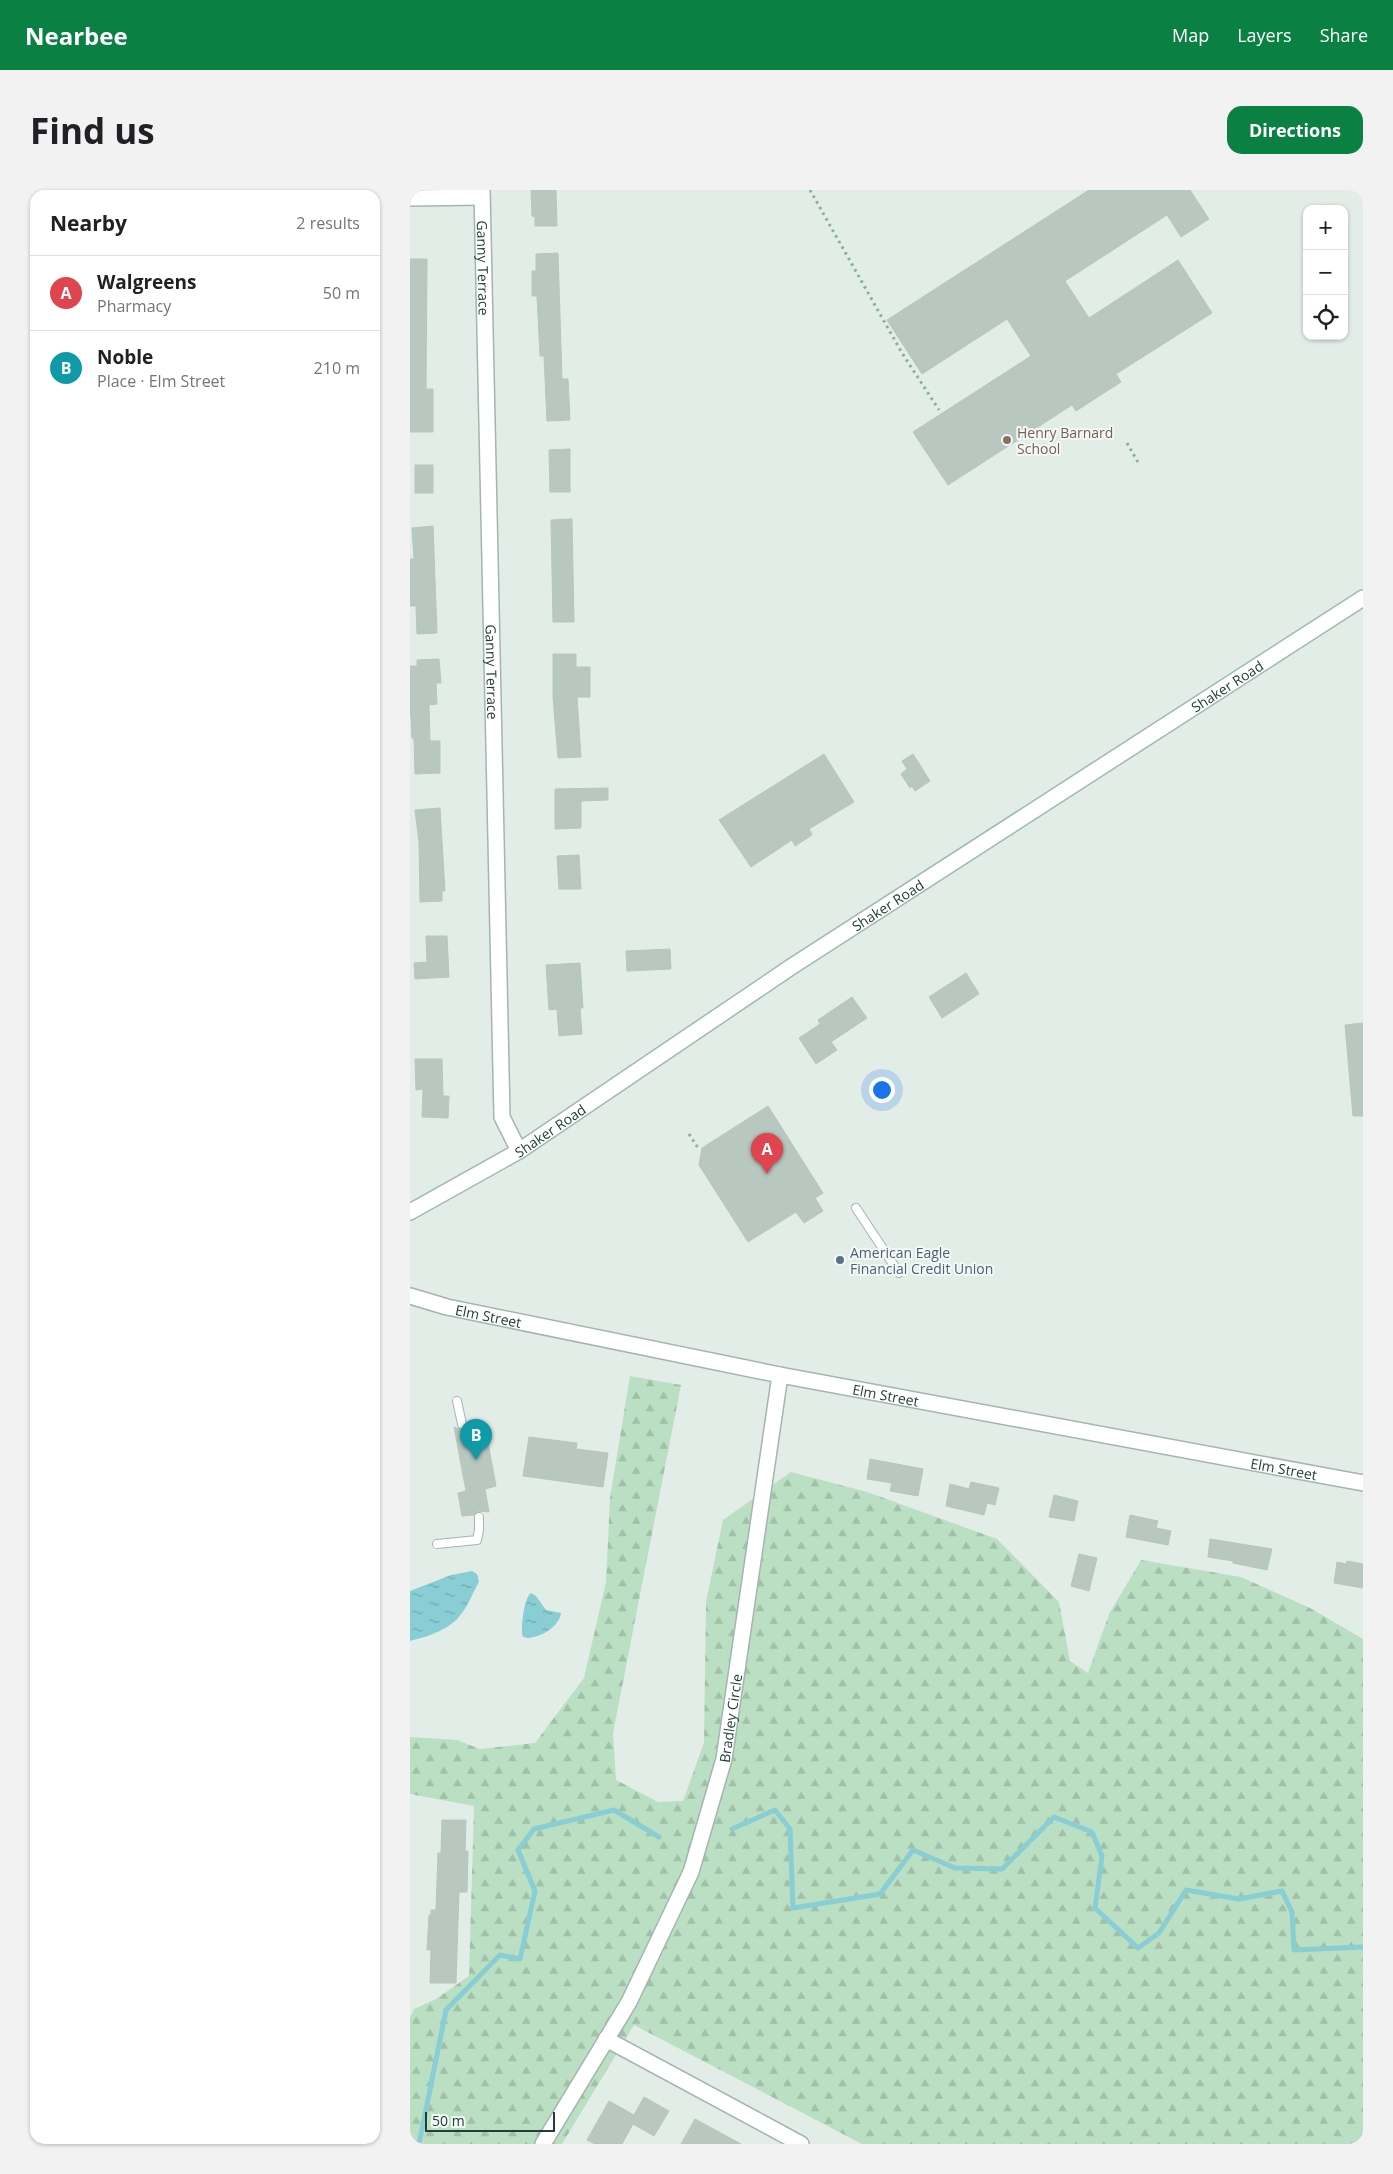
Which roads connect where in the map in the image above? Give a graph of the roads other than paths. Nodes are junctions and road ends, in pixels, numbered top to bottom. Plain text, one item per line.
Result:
1 (482, 193) edge
2 (410, 198) edge
3 (1363, 598) edge
4 (519, 1151) junction
5 (856, 1208) dead end
6 (410, 1212) edge
7 (899, 1273) dead end
8 (410, 1296) edge
9 (780, 1375) junction
10 (457, 1401) dead end
11 (462, 1424) dead end
12 (1363, 1483) edge
13 (479, 1517) dead end
14 (437, 1544) dead end
15 (606, 2039) junction
16 (543, 2144) edge
17 (801, 2144) edge

1 - 2 street
1 - 4 street, Ganny Terrace
3 - 4 street, Shaker Road
4 - 6 street, Shaker Road
5 - 7 lane
8 - 9 street, Elm Street
9 - 12 street, Elm Street
9 - 15 street, Bradley Circle
10 - 11 lane
13 - 14 lane
15 - 16 street, Bradley Circle
15 - 17 street

